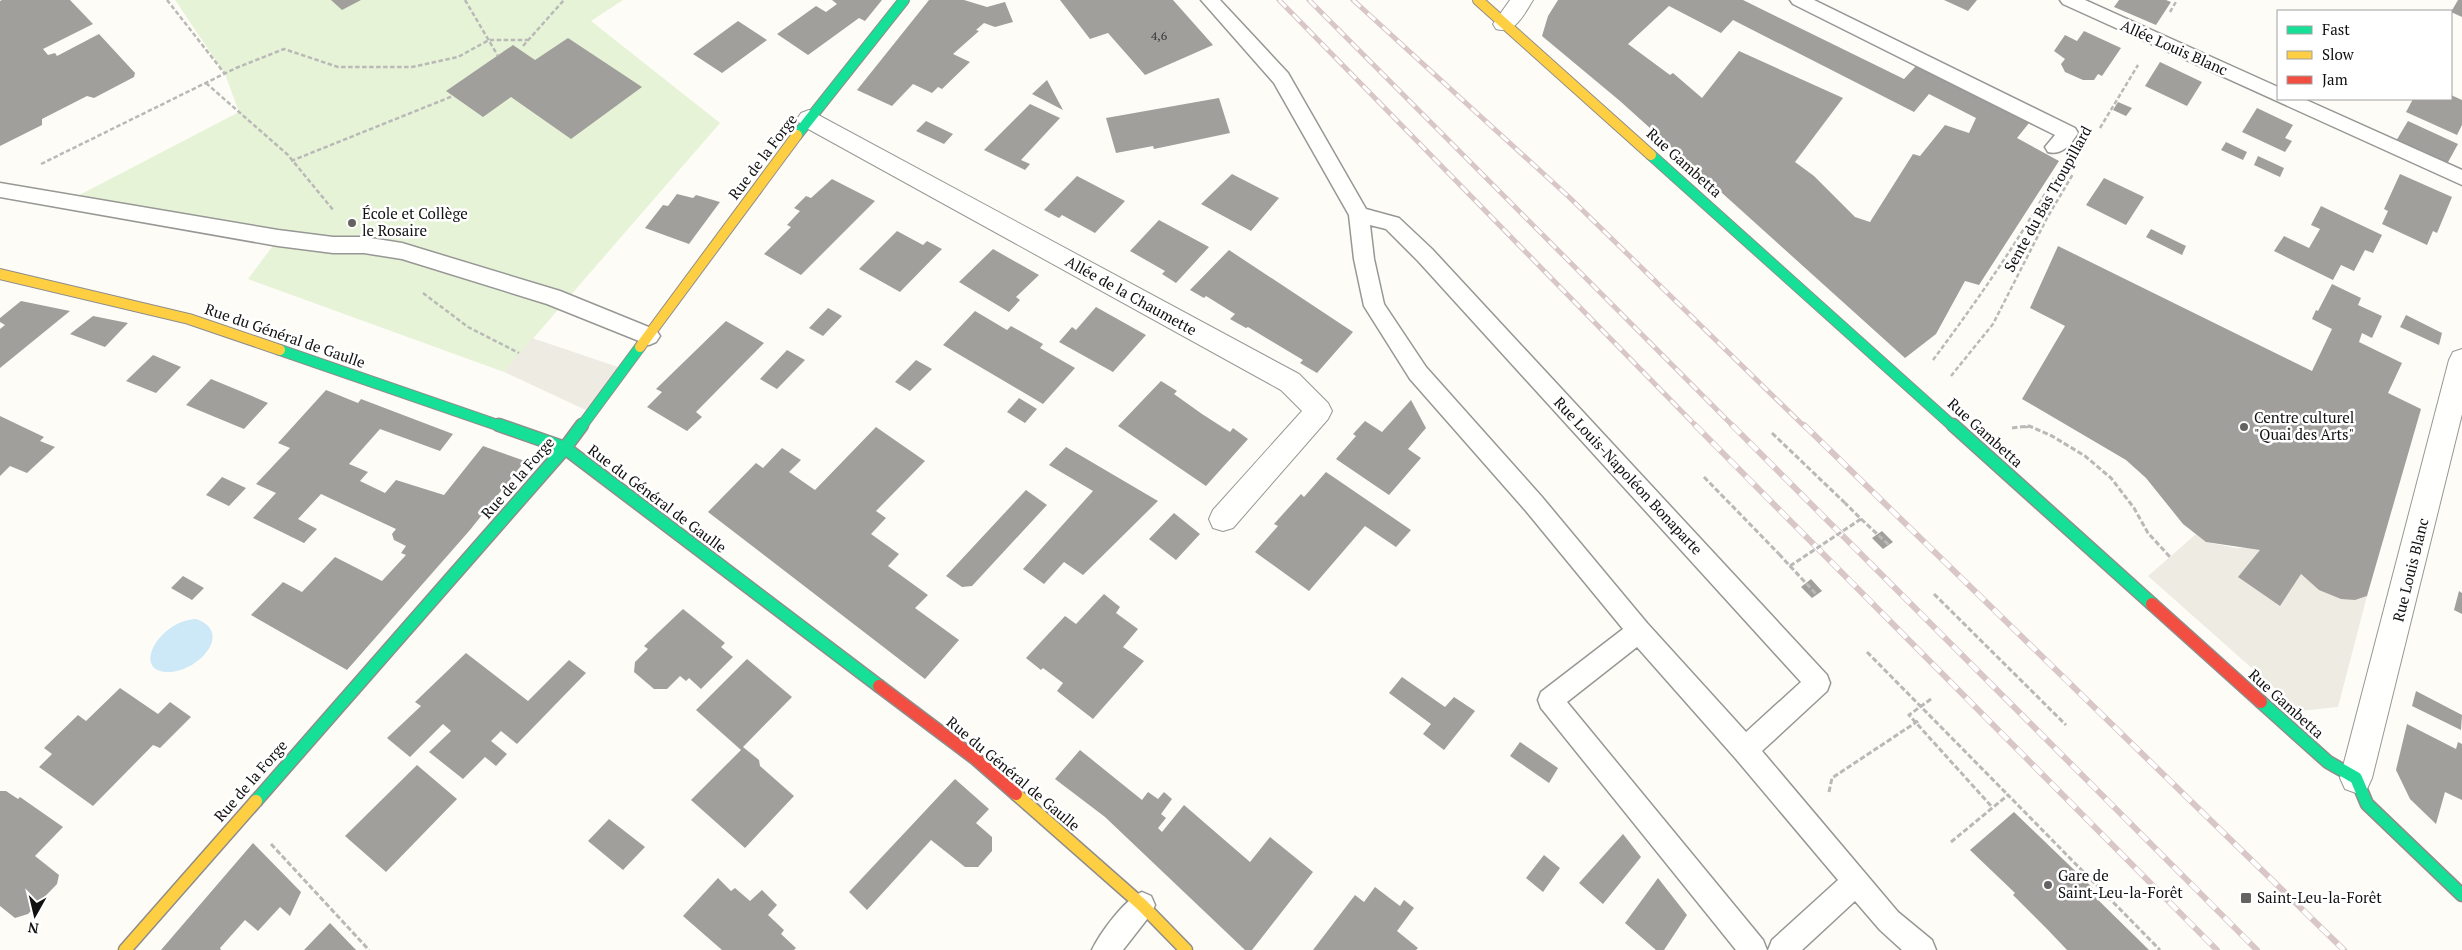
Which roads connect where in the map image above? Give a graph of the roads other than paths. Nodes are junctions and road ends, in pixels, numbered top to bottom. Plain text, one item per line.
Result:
1 (904, 0) edge
2 (1210, 0) edge
3 (1478, 0) edge
4 (1522, 0) edge
5 (1799, 0) edge
6 (2069, 0) edge
7 (1504, 24) junction
8 (2277, 95) edge
9 (2289, 100) edge
10 (809, 119) junction
11 (2055, 147) dead end
12 (2462, 178) edge
13 (0, 190) edge
14 (1359, 215) junction
15 (2, 277) edge
16 (649, 336) junction
17 (2462, 360) edge
18 (565, 448) junction
19 (1223, 519) dead end
20 (1639, 631) junction
21 (1745, 750) junction
22 (2356, 778) junction
23 (1855, 882) junction
24 (2462, 895) edge
25 (1142, 905) junction
26 (125, 950) edge
27 (1106, 950) edge
28 (1186, 950) edge
29 (1754, 950) edge
30 (1782, 950) edge
31 (1922, 950) edge

1 - 10 street, Rue de la Forge
2 - 14 lane
3 - 7 street, Rue Gambetta
4 - 7 street
5 - 11 lane
6 - 8 lane, Allée Louis Blanc
7 - 22 street, Rue Gambetta
9 - 12 lane
10 - 16 street, Rue de la Forge
10 - 19 street, Allée de la Chaumette
13 - 16 lane
14 - 20 lane
14 - 21 lane, Rue Louis-Napoléon Bonaparte
15 - 18 street, Rue du Général de Gaulle
16 - 18 street, Rue de la Forge
17 - 22 street, Rue Louis Blanc
18 - 25 street, Rue du Général de Gaulle
18 - 26 street, Rue de la Forge
20 - 21 lane
20 - 29 lane
21 - 23 lane
22 - 24 street
23 - 30 lane
23 - 31 lane
25 - 27 lane
25 - 28 street, Rue du Général de Gaulle

